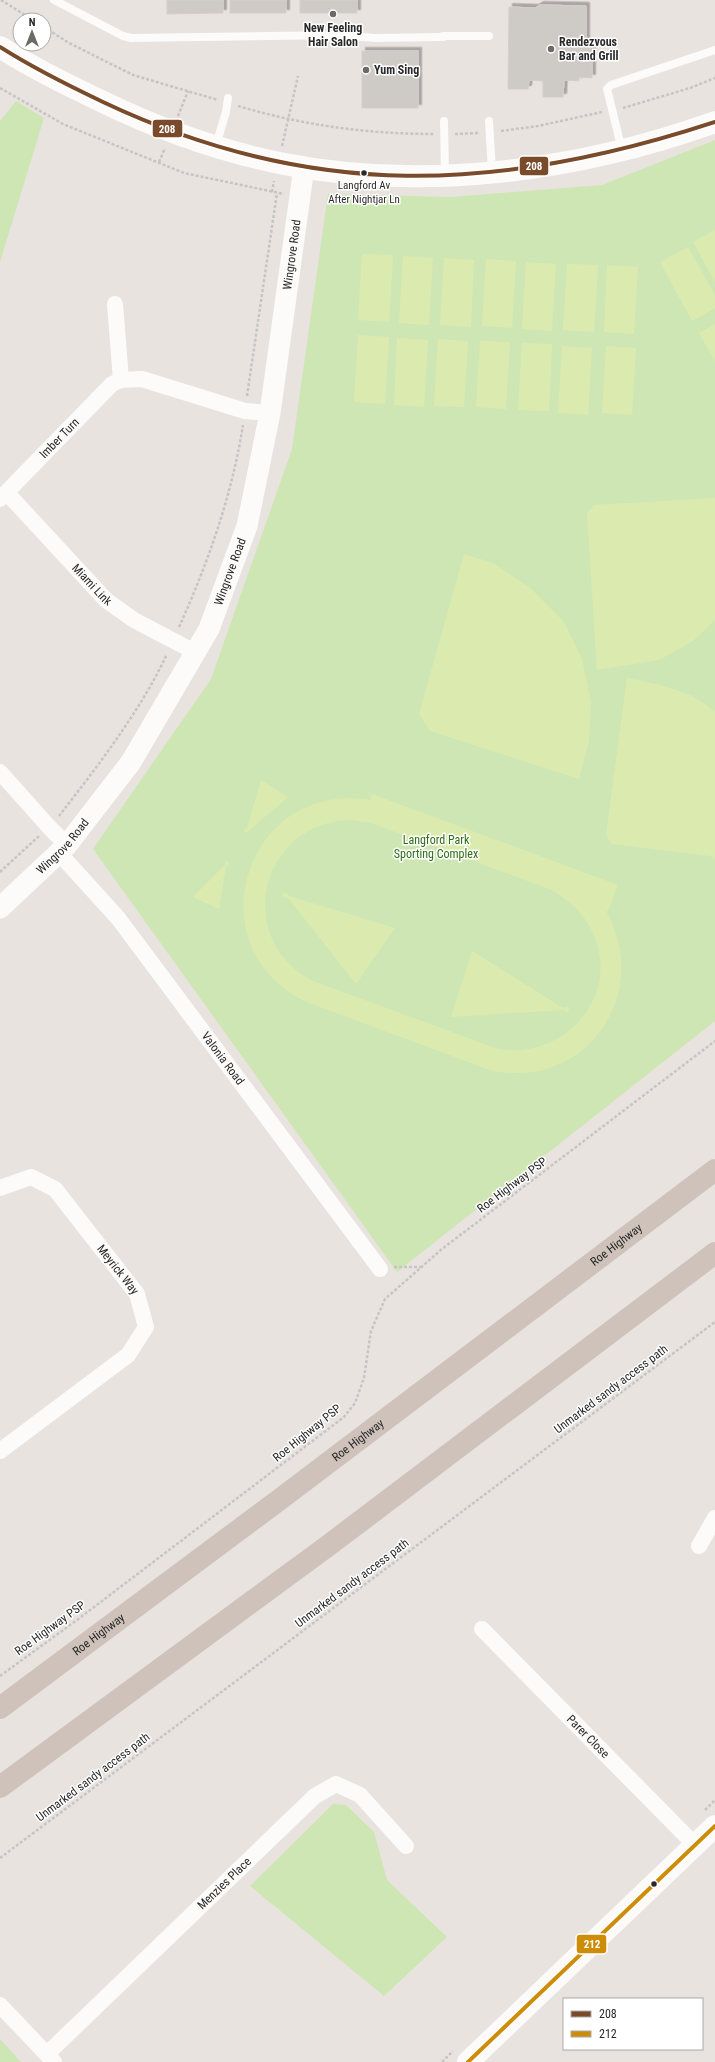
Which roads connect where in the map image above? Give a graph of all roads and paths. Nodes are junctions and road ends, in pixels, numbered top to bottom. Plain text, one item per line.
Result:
1 (1, 0) edge
2 (54, 0) edge
3 (20, 12) edge
4 (52, 32) edge
5 (489, 36) dead end
6 (0, 47) edge
7 (715, 50) edge
8 (298, 76) dead end
9 (715, 78) edge
10 (0, 88) edge
11 (228, 101) junction
12 (612, 110) junction
13 (288, 120) junction
14 (489, 121) dead end
15 (444, 122) dead end
16 (715, 122) edge
17 (489, 132) junction
18 (444, 134) junction
19 (216, 145) junction
20 (622, 151) junction
21 (279, 162) junction
22 (304, 167) junction
23 (492, 172) junction
24 (445, 175) junction
25 (272, 192) junction
26 (277, 193) junction
27 (288, 195) dead end
28 (115, 304) dead end
29 (121, 380) junction
30 (245, 411) junction
31 (270, 413) junction
32 (4, 496) edge
33 (173, 640) junction
34 (195, 652) junction
35 (0, 772) edge
36 (49, 827) junction
37 (63, 849) junction
38 (0, 872) edge
39 (0, 908) edge
40 (715, 1041) edge
41 (715, 1170) edge
42 (0, 1188) edge
43 (715, 1253) edge
44 (422, 1267) junction
45 (380, 1269) joint
46 (715, 1322) edge
47 (0, 1451) edge
48 (715, 1518) edge
49 (699, 1546) dead end
50 (482, 1629) dead end
51 (0, 1676) edge
52 (0, 1708) edge
53 (0, 1787) edge
54 (715, 1826) edge
55 (695, 1845) junction
56 (406, 1846) dead end
57 (0, 1858) edge
58 (0, 2005) edge
59 (50, 2058) edge
60 (468, 2062) edge

1 - 3 path
2 - 5 lane
4 - 11 path
6 - 19 main road
7 - 12 lane
8 - 13 path
9 - 12 path
10 - 25 path
11 - 13 path
11 - 19 lane
12 - 17 path
12 - 20 lane
13 - 18 path
13 - 21 path
14 - 17 lane
15 - 18 lane
16 - 20 main road
17 - 18 path
17 - 23 lane
18 - 24 lane
19 - 21 main road
20 - 23 main road
21 - 22 main road
21 - 25 path
22 - 24 main road
22 - 31 street, Wingrove Road
23 - 24 main road
25 - 26 path
26 - 27 path
26 - 30 path
28 - 29 street
29 - 30 street
29 - 32 street, Imber Turn
30 - 31 street
30 - 33 path
31 - 34 street, Wingrove Road
32 - 33 street, Miami Link
33 - 34 street, Miami Link
33 - 36 path
34 - 37 street, Wingrove Road
35 - 36 street, Valonia Road
36 - 37 street, Valonia Road
36 - 38 path
37 - 39 street, Wingrove Road
37 - 45 street, Valonia Road
40 - 44 path, Roe Highway PSP
41 - 52 highway, Roe Highway
42 - 47 street, Meyrick Way
43 - 53 highway
44 - 45 path
44 - 51 path, Roe Highway PSP
46 - 57 path, Unmarked sandy access path
48 - 49 street
50 - 55 street, Parer Close
54 - 55 main road
55 - 60 main road
56 - 59 street, Menzies Place
58 - 59 street

